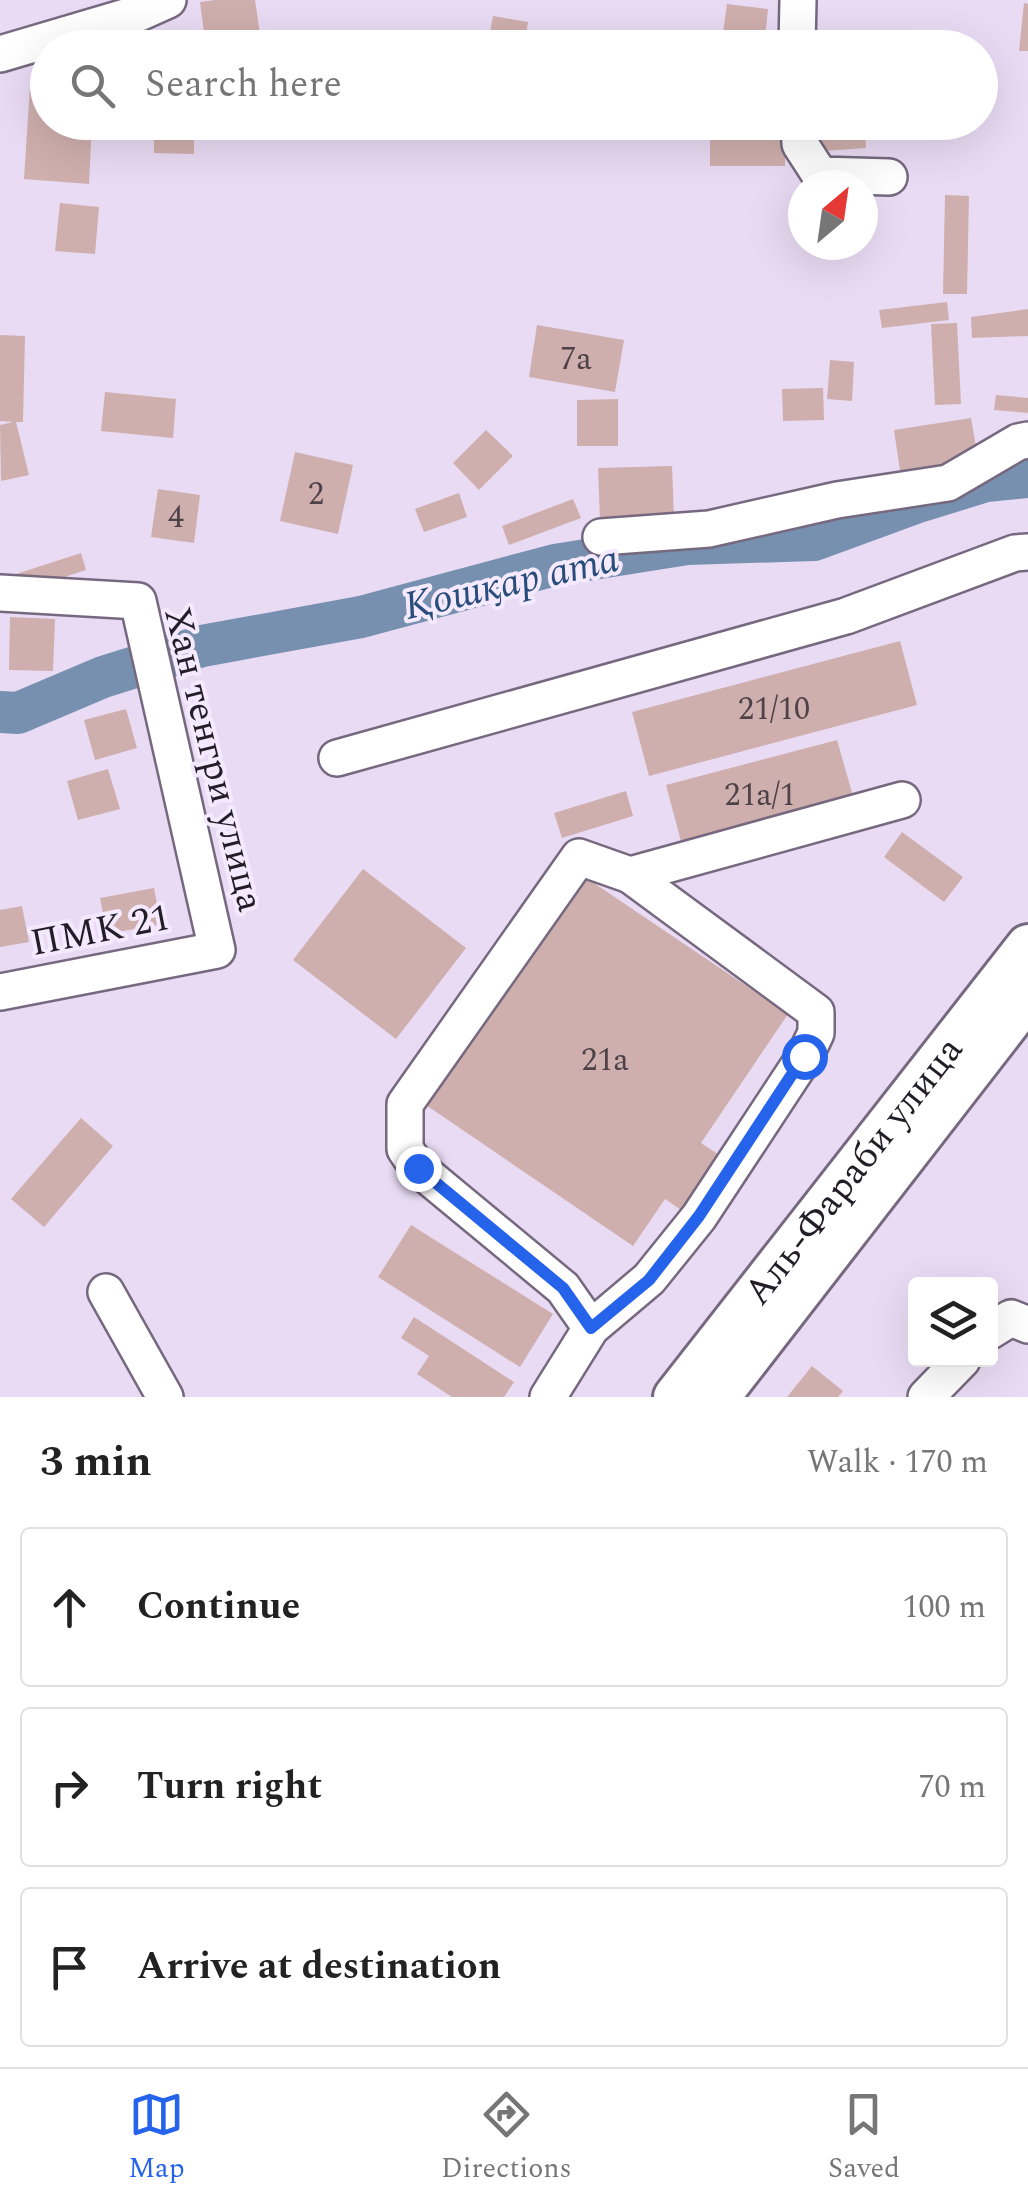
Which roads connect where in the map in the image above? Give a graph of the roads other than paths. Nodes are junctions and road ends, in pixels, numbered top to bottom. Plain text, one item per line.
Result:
1 (168, 0) edge
2 (798, 0) edge
3 (81, 30) edge
4 (797, 30) edge
5 (30, 45) edge
6 (0, 54) edge
7 (800, 140) edge
8 (889, 177) dead end
9 (1028, 440) edge
10 (602, 538) dead end
11 (1028, 552) edge
12 (0, 593) edge
13 (337, 758) dead end
14 (902, 800) dead end
15 (630, 875) junction
16 (1028, 946) edge
17 (217, 950) joint
18 (0, 992) edge
19 (1028, 997) edge
20 (106, 1292) dead end
21 (1028, 1324) edge
22 (998, 1326) edge
23 (591, 1328) junction
24 (955, 1367) edge
25 (165, 1397) edge
26 (548, 1397) edge
27 (676, 1397) edge
28 (718, 1397) edge
29 (926, 1397) edge

1 - 3 street
2 - 4 street
5 - 6 street
7 - 8 street
9 - 10 street
11 - 13 street
12 - 17 street, Хан тенгри улица
14 - 15 street
15 - 23 street
15 - 23 street
16 - 27 main road, Аль-Фараби улица
17 - 18 street, ПМК 21
19 - 28 main road, Аль-Фараби улица
20 - 25 street
21 - 22 street
23 - 26 street
24 - 29 street

